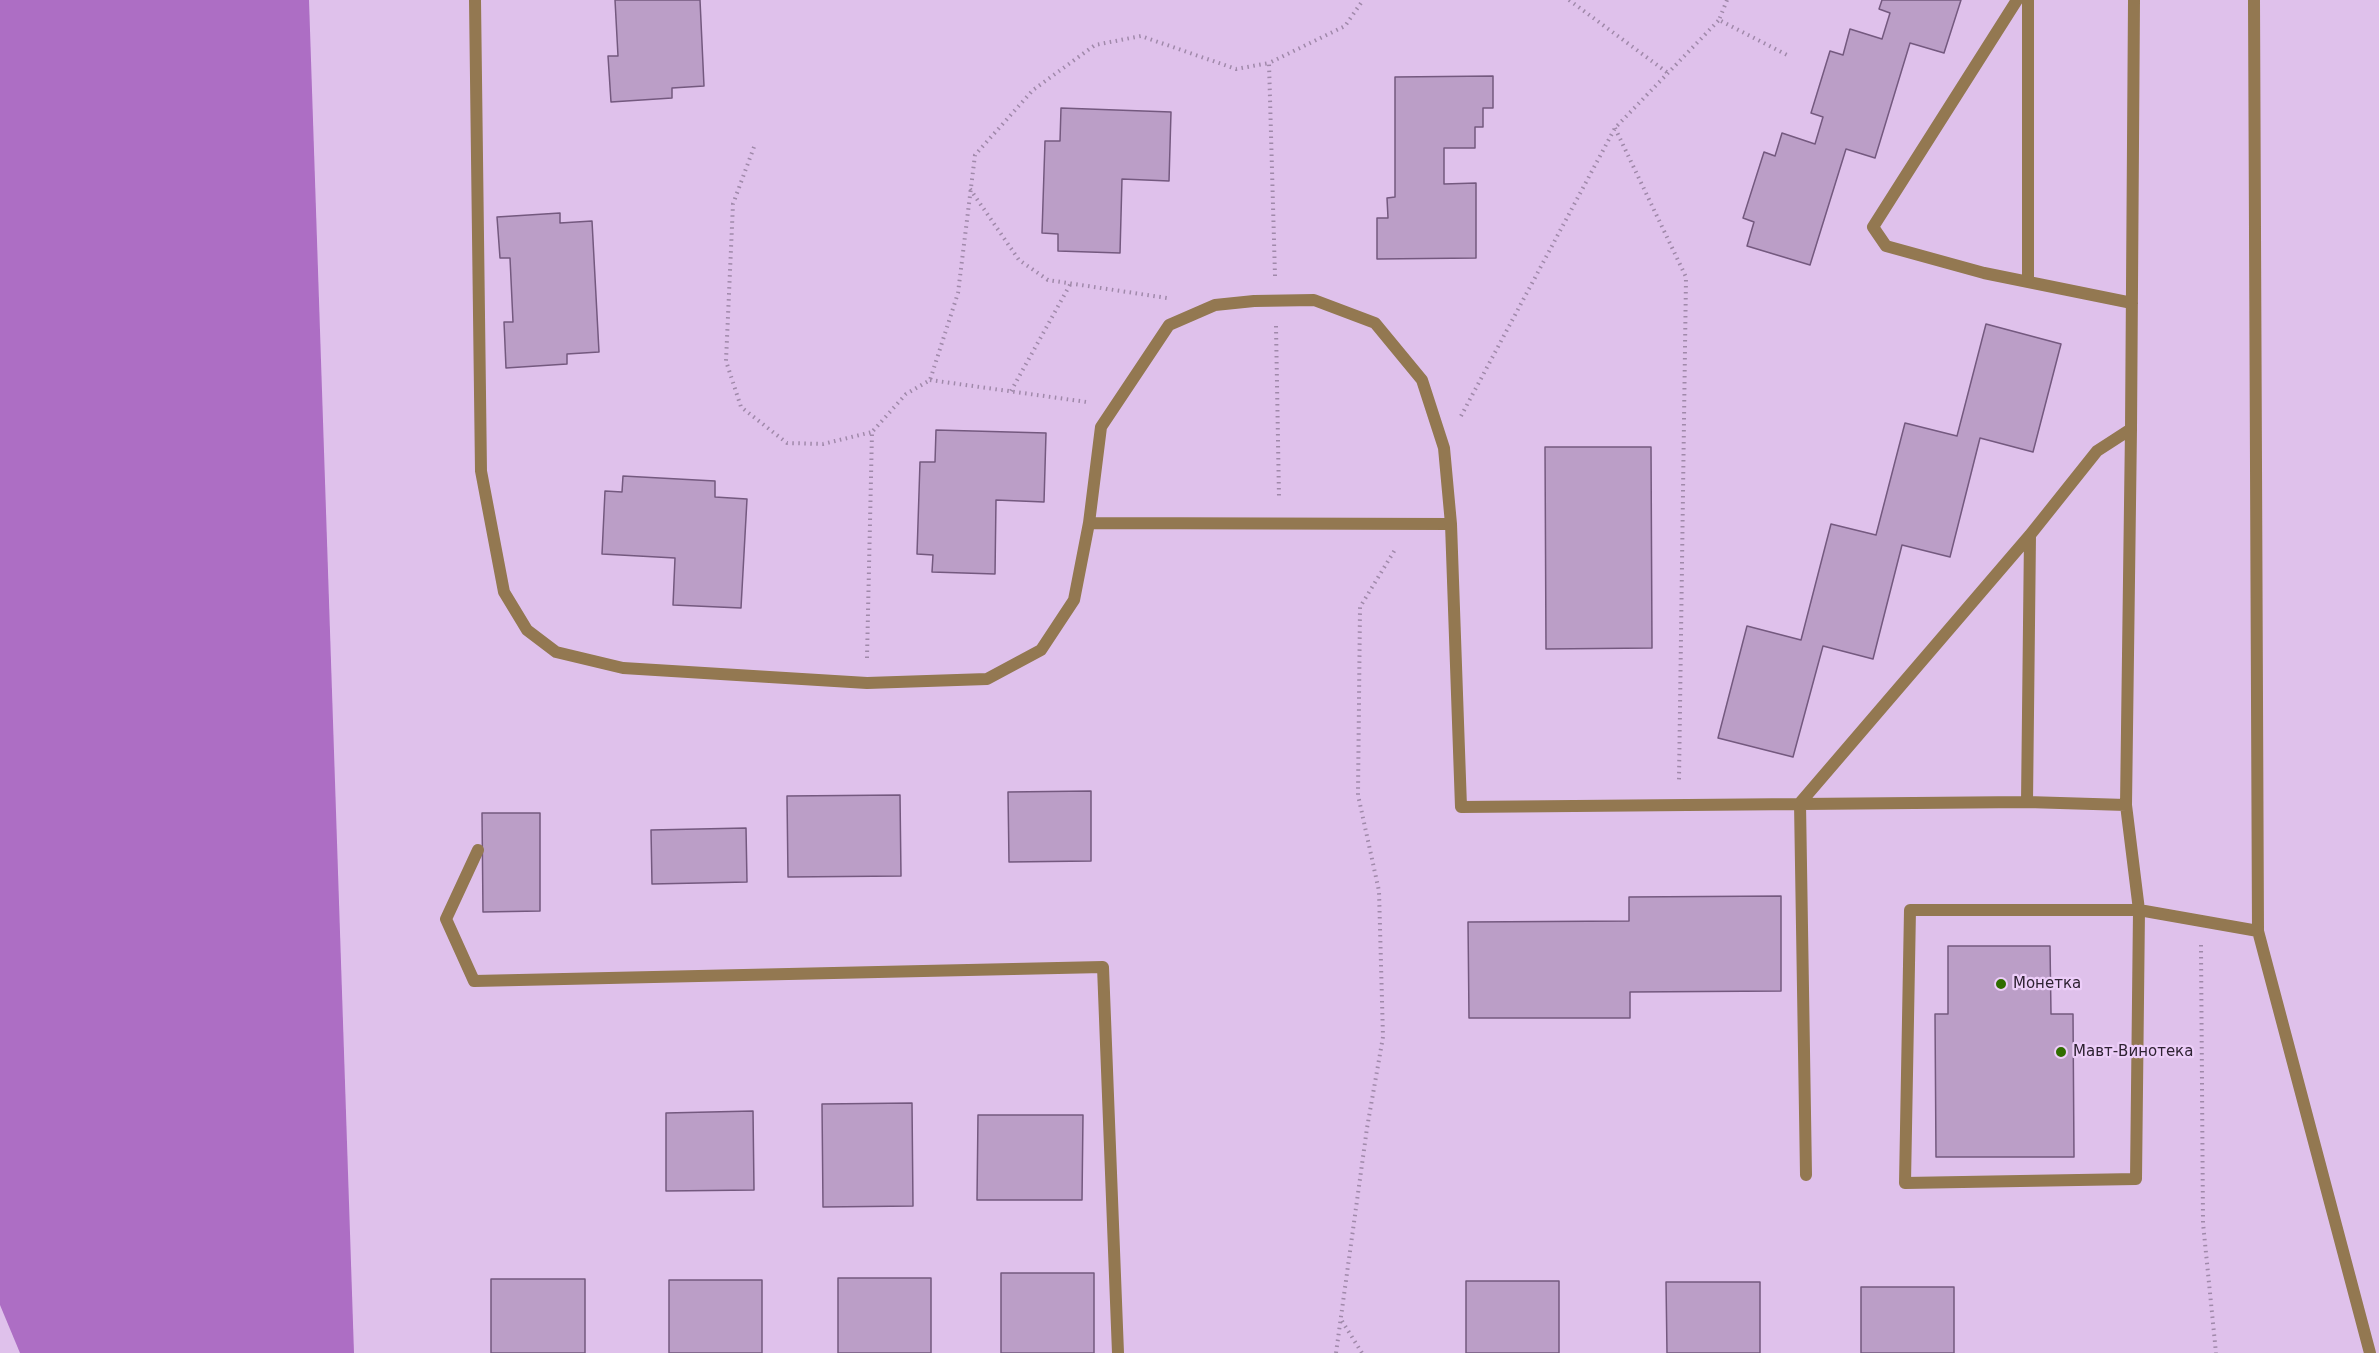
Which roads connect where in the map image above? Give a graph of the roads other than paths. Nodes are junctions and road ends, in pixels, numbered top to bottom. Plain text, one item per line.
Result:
1 (475, 0) edge
2 (2017, 0) edge
3 (2028, 0) edge
4 (2134, 0) edge
5 (2254, 0) edge
6 (2028, 282) junction
7 (2132, 303) junction
8 (2131, 429) junction
9 (1089, 523) junction
10 (1451, 524) junction
11 (2030, 535) junction
12 (2027, 802) junction
13 (1800, 803) junction
14 (2126, 805) junction
15 (478, 850) dead end
16 (2139, 910) junction
17 (2258, 931) junction
18 (1806, 1175) dead end
19 (1118, 1353) edge
20 (2370, 1353) edge

1 - 9 lane
2 - 6 lane
3 - 6 lane
4 - 7 lane
5 - 17 lane
6 - 7 lane
7 - 8 lane
8 - 11 lane
8 - 14 lane
9 - 10 lane
9 - 10 lane
10 - 13 lane
11 - 12 lane
11 - 13 lane
12 - 13 lane
12 - 14 lane
13 - 18 lane
14 - 16 lane
15 - 19 lane
16 - 16 lane
16 - 17 lane
17 - 20 lane

